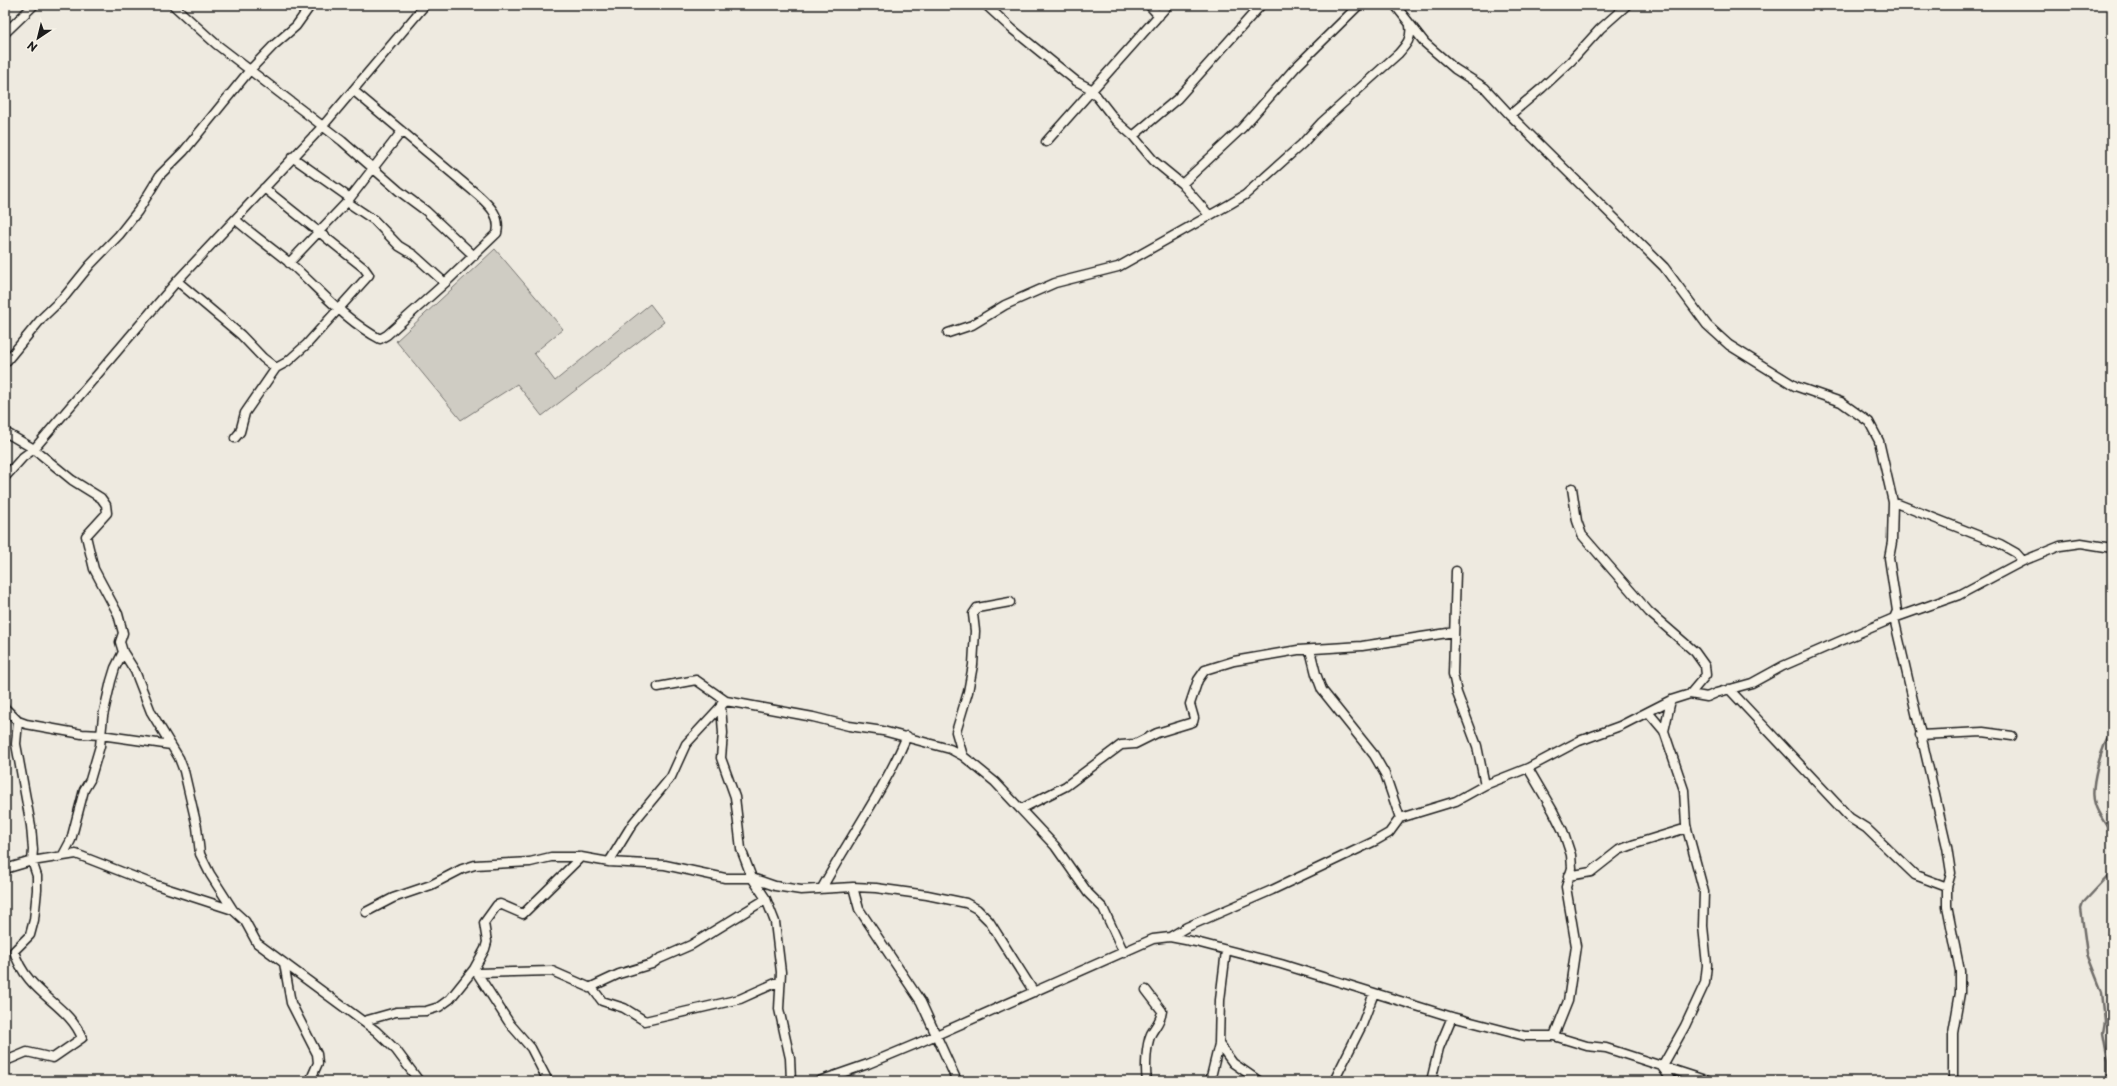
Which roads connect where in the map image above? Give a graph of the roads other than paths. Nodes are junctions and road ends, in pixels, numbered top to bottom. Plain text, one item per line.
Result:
1 (34, 5) edge
2 (173, 5) edge
3 (312, 5) edge
4 (986, 5) edge
5 (1150, 5) edge
6 (1168, 5) edge
7 (1261, 5) edge
8 (1359, 5) edge
9 (1395, 5) edge
10 (1627, 5) edge
11 (424, 6) edge
12 (1159, 16) junction
13 (1410, 26) junction
14 (5, 33) edge
15 (250, 70) junction
16 (1091, 89) junction
17 (354, 91) junction
18 (1510, 115) junction
19 (322, 127) junction
20 (402, 131) junction
21 (1133, 136) junction
22 (1046, 142) dead end
23 (292, 157) junction
24 (374, 168) junction
25 (1182, 184) junction
26 (264, 188) junction
27 (349, 200) junction
28 (1209, 215) junction
29 (236, 220) junction
30 (320, 233) junction
31 (474, 256) junction
32 (289, 263) junction
33 (177, 281) junction
34 (445, 283) junction
35 (340, 308) junction
36 (948, 333) dead end
37 (5, 363) edge
38 (276, 368) junction
39 (5, 432) edge
40 (235, 438) dead end
41 (34, 449) junction
42 (5, 477) edge
43 (1572, 488) dead end
44 (1893, 502) junction
45 (2112, 548) edge
46 (2023, 561) junction
47 (1456, 571) dead end
48 (1010, 602) dead end
49 (1894, 618) junction
50 (1454, 632) junction
51 (1310, 650) junction
52 (123, 652) junction
53 (658, 687) dead end
54 (1729, 689) junction
55 (1690, 694) junction
56 (1671, 700) junction
57 (724, 703) junction
58 (5, 708) edge
59 (1648, 712) junction
60 (18, 721) junction
61 (1664, 731) junction
62 (101, 735) junction
63 (1920, 735) junction
64 (907, 736) junction
65 (2012, 736) dead end
66 (171, 745) junction
67 (963, 756) junction
68 (1528, 768) junction
69 (1485, 785) junction
70 (1021, 809) junction
71 (1400, 818) junction
72 (1687, 828) junction
73 (63, 855) junction
74 (581, 857) junction
75 (32, 862) junction
76 (609, 862) junction
77 (5, 869) edge
78 (1568, 876) junction
79 (752, 878) junction
80 (1947, 886) junction
81 (853, 887) junction
82 (822, 888) junction
83 (766, 900) junction
84 (234, 910) junction
85 (366, 912) dead end
86 (1170, 937) junction
87 (1226, 951) junction
88 (1124, 953) junction
89 (284, 963) junction
90 (476, 971) junction
91 (780, 981) junction
92 (589, 988) junction
93 (1146, 990) dead end
94 (1034, 992) junction
95 (1374, 993) junction
96 (1452, 1017) junction
97 (364, 1020) junction
98 (936, 1035) junction
99 (1554, 1036) junction
100 (1218, 1044) junction
101 (5, 1059) edge
102 (1662, 1067) junction
103 (310, 1081) edge
104 (419, 1081) edge
105 (548, 1081) edge
106 (791, 1081) edge
107 (819, 1081) edge
108 (957, 1081) edge
109 (1148, 1081) edge
110 (1210, 1081) edge
111 (1259, 1081) edge
112 (1334, 1081) edge
113 (1431, 1081) edge
114 (1672, 1081) edge
115 (1708, 1081) edge
116 (1954, 1081) edge

1 - 14 street
2 - 15 street
3 - 15 street
4 - 16 street
5 - 12 street
6 - 12 street
7 - 21 street
8 - 25 street
9 - 13 street
10 - 18 street
11 - 17 street
12 - 16 street
13 - 18 street
13 - 28 street
15 - 19 street
15 - 37 street
16 - 21 street
16 - 22 street
17 - 19 street
17 - 20 street
18 - 44 street
19 - 23 street
19 - 24 street
20 - 24 street
20 - 31 street
21 - 25 street
23 - 26 street
23 - 27 street
24 - 27 street
24 - 31 street
25 - 28 street
26 - 29 street
26 - 30 street
27 - 30 street
27 - 34 street
28 - 36 street
29 - 32 street
29 - 33 street
30 - 32 street
30 - 35 street
31 - 34 street
32 - 35 street
33 - 38 street
33 - 41 street
34 - 35 street
35 - 38 street
38 - 40 street
39 - 41 street
41 - 42 street
41 - 52 street
43 - 55 street
44 - 46 street
44 - 49 street
45 - 46 street
46 - 49 street
47 - 50 street
48 - 67 street
49 - 54 street
49 - 63 street
50 - 51 street
50 - 69 street
51 - 70 street
51 - 71 street
52 - 62 street
52 - 66 street
53 - 57 street
54 - 55 street
54 - 80 street
55 - 56 street
56 - 59 street
56 - 61 street
57 - 64 street
57 - 76 street
57 - 79 street
58 - 60 street
59 - 61 street
59 - 68 street
60 - 62 street
60 - 75 street
61 - 72 street
62 - 66 street
62 - 73 street
63 - 65 street
63 - 80 street
64 - 67 street
64 - 82 street
66 - 84 street
67 - 70 street
68 - 69 street
68 - 78 street
69 - 71 street
70 - 88 street
71 - 86 street
72 - 78 street
72 - 102 street
73 - 75 street
73 - 84 street
74 - 76 street
74 - 85 street
74 - 90 street
75 - 77 street
75 - 101 street
76 - 79 street
78 - 99 street
79 - 82 street
79 - 83 street
80 - 116 street
81 - 82 street
81 - 94 street
81 - 98 street
83 - 91 street
83 - 92 street
84 - 89 street
86 - 87 street
86 - 88 street
87 - 95 street
87 - 100 street
88 - 94 street
89 - 97 street
89 - 103 street
90 - 92 street
90 - 97 street
90 - 105 street
91 - 92 street
91 - 106 street
93 - 109 street
94 - 98 street
95 - 96 street
95 - 112 street
96 - 99 street
96 - 113 street
97 - 104 street
98 - 107 street
98 - 108 street
99 - 102 street
100 - 110 street
100 - 111 street
102 - 114 street
102 - 115 street

